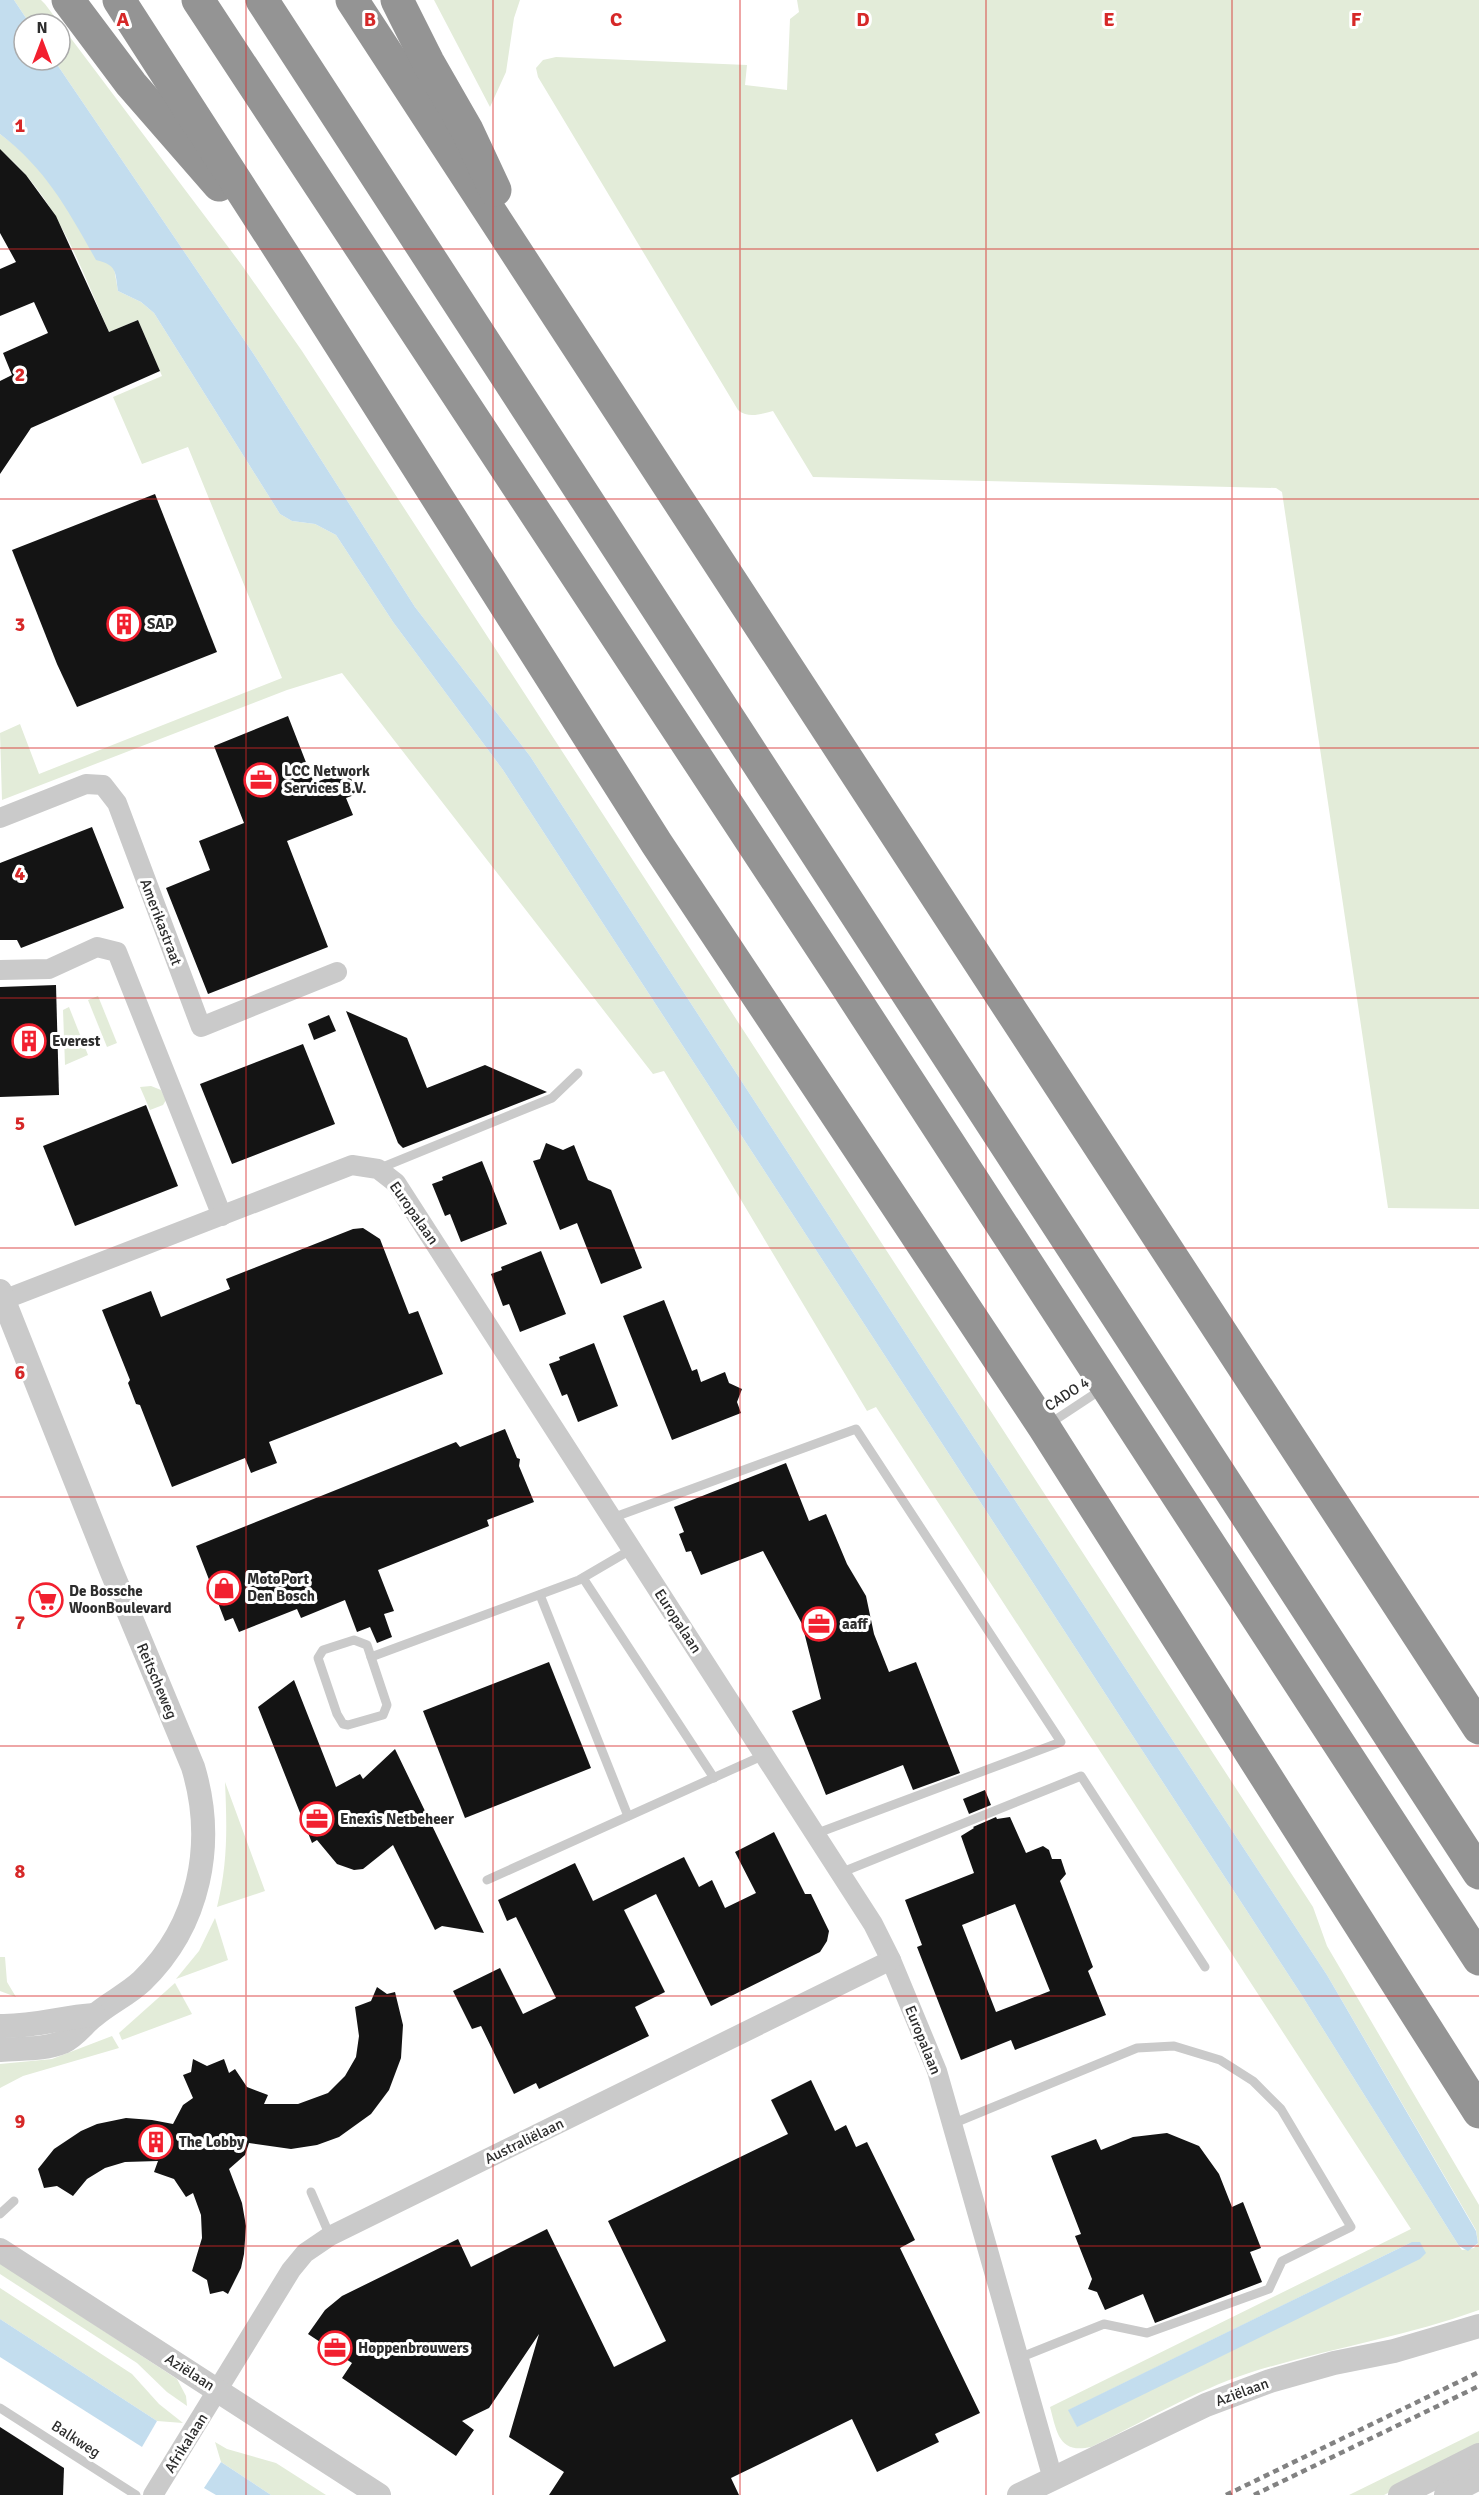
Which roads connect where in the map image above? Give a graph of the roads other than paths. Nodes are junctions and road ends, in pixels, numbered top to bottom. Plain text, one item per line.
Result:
1 (68, 0) edge
2 (119, 0) edge
3 (198, 0) edge
4 (262, 0) edge
5 (352, 0) edge
6 (397, 0) edge
7 (295, 273) junction
8 (552, 310) junction
9 (0, 818) edge
10 (0, 970) edge
11 (337, 972) dead end
12 (578, 1073) dead end
13 (378, 1169) junction
14 (222, 1216) junction
15 (2, 1296) edge
16 (1106, 1387) junction
17 (1044, 1427) junction
18 (612, 1518) junction
19 (632, 1550) junction
20 (583, 1578) junction
21 (540, 1595) junction
22 (371, 1657) junction
23 (1479, 1728) edge
24 (764, 1755) junction
25 (714, 1778) junction
26 (628, 1816) junction
27 (815, 1834) junction
28 (840, 1873) junction
29 (1479, 1873) edge
30 (486, 1880) dead end
31 (1479, 1959) edge
32 (891, 1960) junction
33 (1205, 1967) dead end
34 (94, 2015) junction
35 (0, 2026) edge
36 (0, 2050) edge
37 (1479, 2112) edge
38 (952, 2124) junction
39 (311, 2192) dead end
40 (14, 2201) dead end
41 (0, 2214) edge
42 (330, 2236) junction
43 (0, 2250) edge
44 (1479, 2326) edge
45 (1019, 2358) junction
46 (218, 2390) junction
47 (0, 2408) edge
48 (1479, 2455) edge
49 (1479, 2478) edge
50 (1053, 2479) junction
51 (136, 2495) edge
52 (153, 2495) edge
53 (379, 2495) edge
54 (1020, 2495) edge
55 (1400, 2495) edge
56 (1446, 2495) edge

1 - 7 highway
2 - 7 highway
3 - 16 highway
4 - 29 highway
5 - 8 highway
6 - 8 highway
7 - 17 highway
8 - 23 highway
9 - 11 street, Amerikastraat
10 - 14 street
12 - 13 lane
13 - 14 street, Europalaan
13 - 18 street, Europalaan
14 - 15 street, Europalaan
15 - 34 street, Reitscheweg
16 - 17 lane, CADO 4
16 - 31 highway
17 - 37 highway
18 - 19 street, Europalaan
18 - 27 lane
19 - 20 lane
19 - 24 street, Europalaan
20 - 21 lane
20 - 25 lane
21 - 22 lane
21 - 26 lane
22 - 22 lane
24 - 25 lane
24 - 27 street, Europalaan
25 - 26 lane
26 - 30 lane
27 - 28 street, Europalaan
28 - 32 street, Europalaan
28 - 33 lane
32 - 38 street, Europalaan
32 - 42 street, Australiëlaan
34 - 35 street, Reitscheweg
34 - 36 street, Reitscheweg
38 - 45 street, Europalaan
38 - 45 lane
39 - 42 lane
40 - 41 lane
42 - 46 street, Australiëlaan
43 - 46 street, Aziëlaan
44 - 50 street, Aziëlaan
45 - 50 street, Europalaan
46 - 52 street, Afrikalaan
46 - 53 street, Aziëlaan
47 - 51 lane, Balkweg
48 - 55 street
49 - 56 street
50 - 54 street, Aziëlaan

